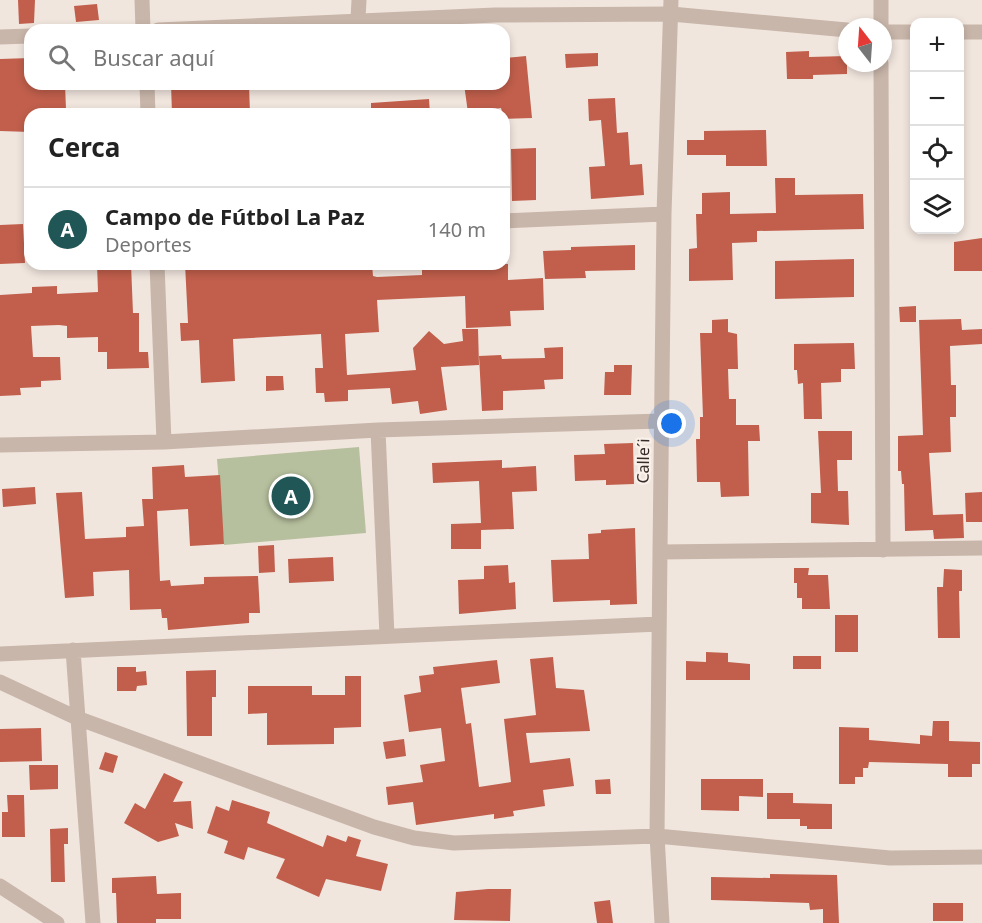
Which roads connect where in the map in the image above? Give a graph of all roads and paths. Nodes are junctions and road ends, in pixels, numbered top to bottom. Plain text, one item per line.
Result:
1 (142, 0) edge
2 (359, 0) edge
3 (881, 0) edge
4 (671, 7) edge
5 (881, 18) edge
6 (358, 19) junction
7 (143, 24) edge
8 (267, 24) edge
9 (838, 29) edge
10 (892, 32) edge
11 (910, 32) edge
12 (964, 32) edge
13 (982, 32) edge
14 (24, 36) edge
15 (0, 37) edge
16 (881, 72) edge
17 (147, 90) edge
18 (148, 108) edge
19 (664, 214) junction
20 (510, 221) edge
21 (157, 270) edge
22 (661, 421) junction
23 (378, 430) junction
24 (164, 442) junction
25 (0, 445) edge
26 (982, 548) edge
27 (883, 550) junction
28 (660, 552) junction
29 (659, 624) junction
30 (387, 636) junction
31 (73, 650) junction
32 (0, 654) edge
33 (0, 682) edge
34 (77, 718) junction
35 (657, 836) junction
36 (982, 857) edge
37 (0, 886) edge
38 (57, 923) edge
39 (93, 923) edge
40 (662, 923) edge

1 - 7 street
2 - 6 street
3 - 5 street
4 - 6 street
4 - 9 street
4 - 19 street, Calle´i
6 - 8 street
10 - 11 street
12 - 13 street
14 - 15 street
16 - 27 street
17 - 18 street
19 - 20 street
19 - 22 street, Calle´i
21 - 24 street
22 - 23 street
22 - 28 street, Calle´i
23 - 24 street
23 - 30 street
24 - 25 street
26 - 27 street
27 - 28 street
28 - 29 street, Calle´i
29 - 30 street
29 - 35 street, Calle´i
30 - 31 street
31 - 32 street
31 - 34 street
33 - 34 street
34 - 35 street
34 - 39 street
35 - 36 street
35 - 40 street, Calle´i
37 - 38 street

